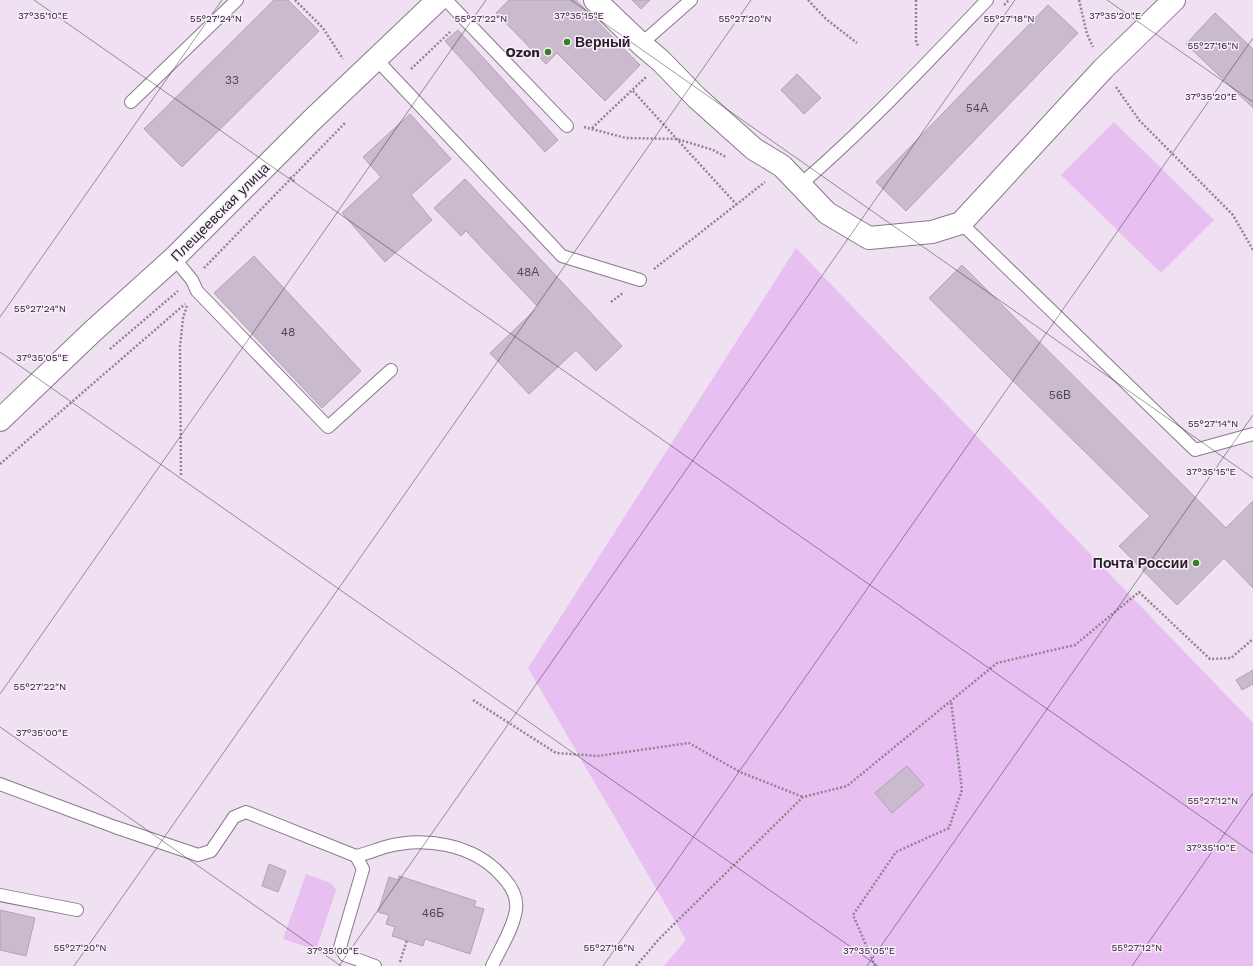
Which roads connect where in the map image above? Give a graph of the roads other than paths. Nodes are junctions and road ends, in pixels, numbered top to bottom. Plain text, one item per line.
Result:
1 (237, 0) edge
2 (438, 0) edge
3 (446, 0) edge
4 (595, 0) edge
5 (691, 0) edge
6 (988, 0) edge
7 (1174, 0) edge
8 (641, 44) junction
9 (383, 67) junction
10 (131, 102) dead end
11 (567, 126) dead end
12 (801, 184) junction
13 (961, 223) junction
14 (174, 258) junction
15 (640, 280) road end
16 (391, 370) dead end
17 (0, 420) edge
18 (1253, 434) edge
19 (0, 784) edge
20 (356, 856) junction
21 (0, 895) edge
22 (77, 910) dead end
23 (375, 966) edge
24 (492, 966) edge

1 - 10 lane
2 - 9 street, Плещеевская улица
3 - 11 lane
4 - 8 street
5 - 8 lane
6 - 12 lane
7 - 13 street
8 - 12 street
9 - 14 street, Плещеевская улица
9 - 15 lane
12 - 13 street
13 - 18 lane
14 - 16 lane
14 - 17 street, Плещеевская улица
19 - 20 lane
20 - 23 lane
20 - 24 lane
21 - 22 lane

